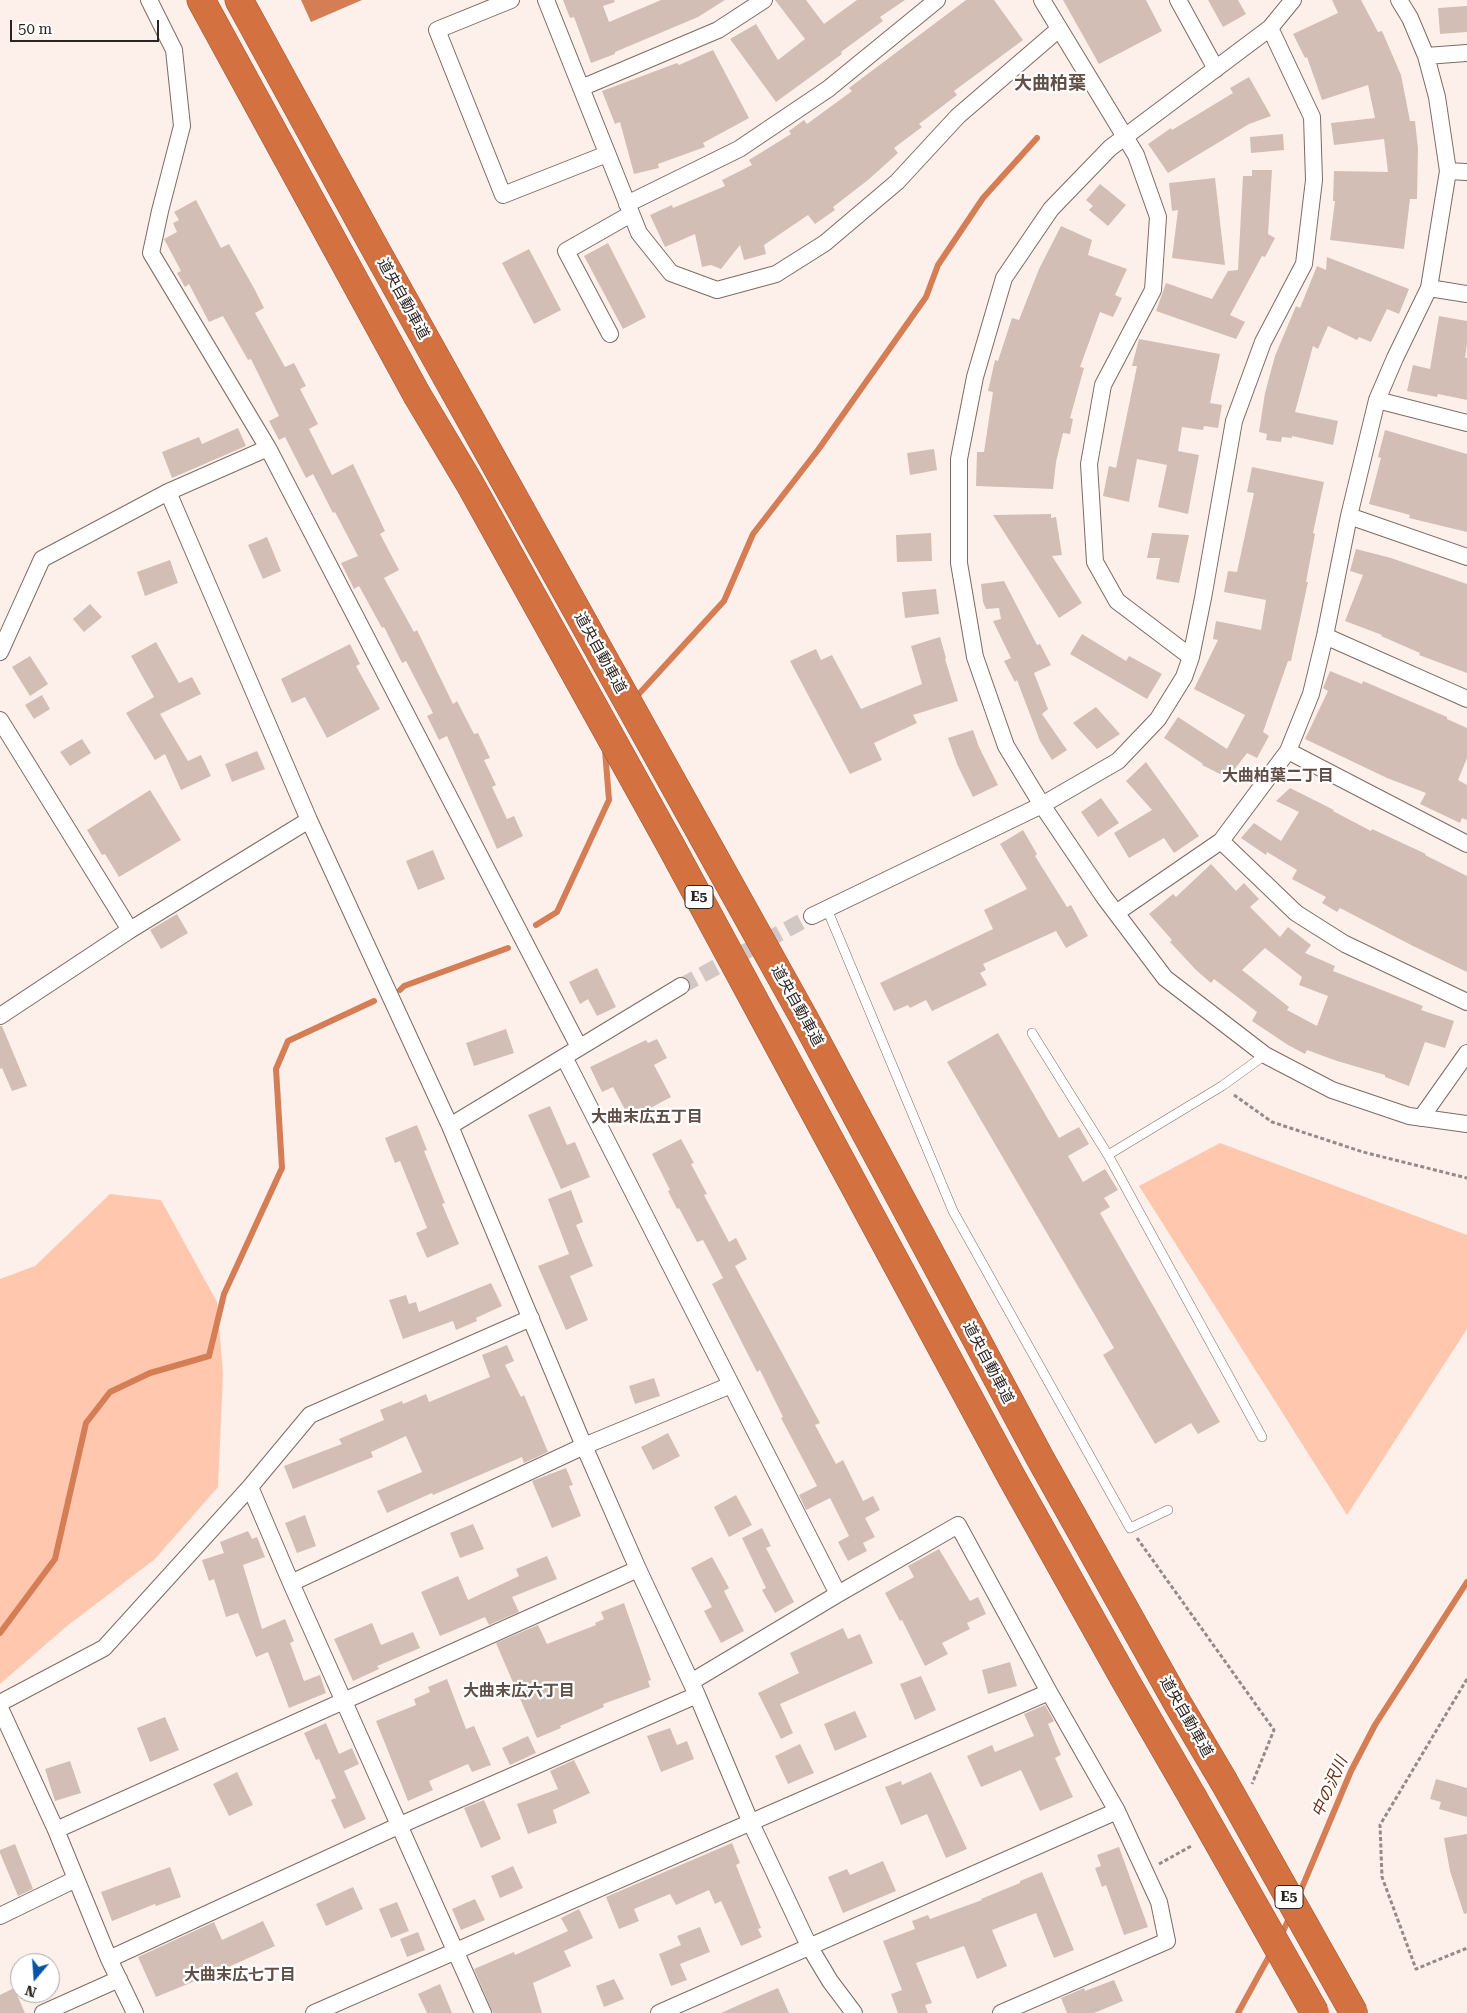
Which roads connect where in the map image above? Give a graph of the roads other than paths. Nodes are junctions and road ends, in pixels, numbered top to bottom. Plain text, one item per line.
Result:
1 (149, 0) edge
2 (201, 0) edge
3 (239, 0) edge
4 (512, 0) edge
5 (546, 0) edge
6 (764, 0) edge
7 (937, 0) edge
8 (1042, 0) edge
9 (1178, 0) edge
10 (1294, 0) edge
11 (1399, 0) edge
12 (1270, 28) junction
13 (1060, 29) junction
14 (1467, 53) edge
15 (1426, 56) junction
16 (1216, 69) junction
17 (581, 88) junction
18 (1124, 136) junction
19 (608, 154) junction
20 (1448, 171) junction
21 (1467, 172) edge
22 (629, 209) junction
23 (1429, 288) junction
24 (1467, 294) edge
25 (610, 334) dead end
26 (1377, 400) junction
27 (1467, 423) edge
28 (268, 448) junction
29 (168, 492) junction
30 (1349, 516) junction
31 (1467, 557) edge
32 (1325, 636) junction
33 (0, 652) edge
34 (1191, 657) junction
35 (1467, 699) edge
36 (0, 720) edge
37 (1288, 751) junction
38 (1042, 805) junction
39 (309, 820) junction
40 (1220, 841) junction
41 (1467, 844) edge
42 (827, 909) junction
43 (1116, 913) junction
44 (812, 916) tunnel mouth
45 (130, 930) junction
46 (681, 986) tunnel mouth
47 (1467, 1002) edge
48 (0, 1016) edge
49 (1032, 1033) dead end
50 (579, 1047) junction
51 (1467, 1053) edge
52 (1265, 1055) junction
53 (564, 1057) junction
54 (1421, 1118) junction
55 (1467, 1124) edge
56 (450, 1126) junction
57 (1108, 1155) junction
58 (531, 1318) junction
59 (732, 1385) junction
60 (1262, 1436) dead end
61 (584, 1446) junction
62 (250, 1487) junction
63 (1168, 1510) dead end
64 (638, 1569) junction
65 (291, 1583) junction
66 (838, 1594) junction
67 (694, 1689) junction
68 (1048, 1692) junction
69 (344, 1701) junction
70 (0, 1703) edge
71 (0, 1708) edge
72 (1117, 1811) junction
73 (750, 1822) junction
74 (398, 1826) junction
75 (56, 1830) junction
76 (76, 1879) junction
77 (0, 1916) edge
78 (808, 1946) junction
79 (456, 1950) junction
80 (109, 1959) junction
81 (119, 1979) junction
82 (43, 2013) edge
83 (135, 2013) edge
84 (314, 2013) edge
85 (483, 2013) edge
86 (659, 2013) edge
87 (854, 2013) edge
88 (1002, 2013) edge
89 (1315, 2013) edge
90 (1354, 2013) edge

1 - 28 street
2 - 89 highway, 道央自動車道 / E5, bridge
3 - 90 highway, 道央自動車道 / E5, bridge
4 - 19 street
5 - 17 street
6 - 17 street
7 - 22 street
8 - 13 street
9 - 16 street
10 - 12 street
11 - 15 street
12 - 16 street
12 - 34 street
13 - 18 street
13 - 22 street
14 - 15 street
15 - 20 street
16 - 18 street
17 - 19 street
18 - 34 street
18 - 38 street
19 - 22 street
20 - 21 street
20 - 23 street
22 - 25 street
23 - 24 street
23 - 26 street
26 - 27 street
26 - 30 street
28 - 29 street
28 - 50 street
29 - 33 street
29 - 39 street
30 - 31 street
30 - 32 street
32 - 35 street
32 - 37 street
34 - 38 street
36 - 45 street
37 - 40 street
37 - 41 street
38 - 42 street
38 - 43 street
39 - 45 street
39 - 56 street
40 - 43 street
40 - 47 street
42 - 44 street
42 - 63 lane
43 - 52 street
45 - 48 street
46 - 50 street
49 - 57 lane
50 - 53 street
51 - 54 street
52 - 54 street
52 - 57 lane
53 - 56 street
53 - 59 street
54 - 55 street
56 - 58 street
57 - 60 lane
58 - 61 street
58 - 62 street
59 - 61 street
59 - 66 street
61 - 64 street
61 - 65 street
62 - 65 street
62 - 70 street
64 - 67 street
64 - 69 street
65 - 69 street
66 - 67 street
66 - 68 street
67 - 73 street
67 - 74 street
68 - 72 street
68 - 73 street
69 - 74 street
69 - 75 street
71 - 75 street
72 - 78 street
72 - 88 street
73 - 78 street
73 - 79 street
74 - 79 street
74 - 80 street
75 - 76 street
76 - 77 street
76 - 80 street
78 - 86 street
78 - 87 street
79 - 84 street
79 - 85 street
80 - 81 street
81 - 82 street
81 - 83 street

